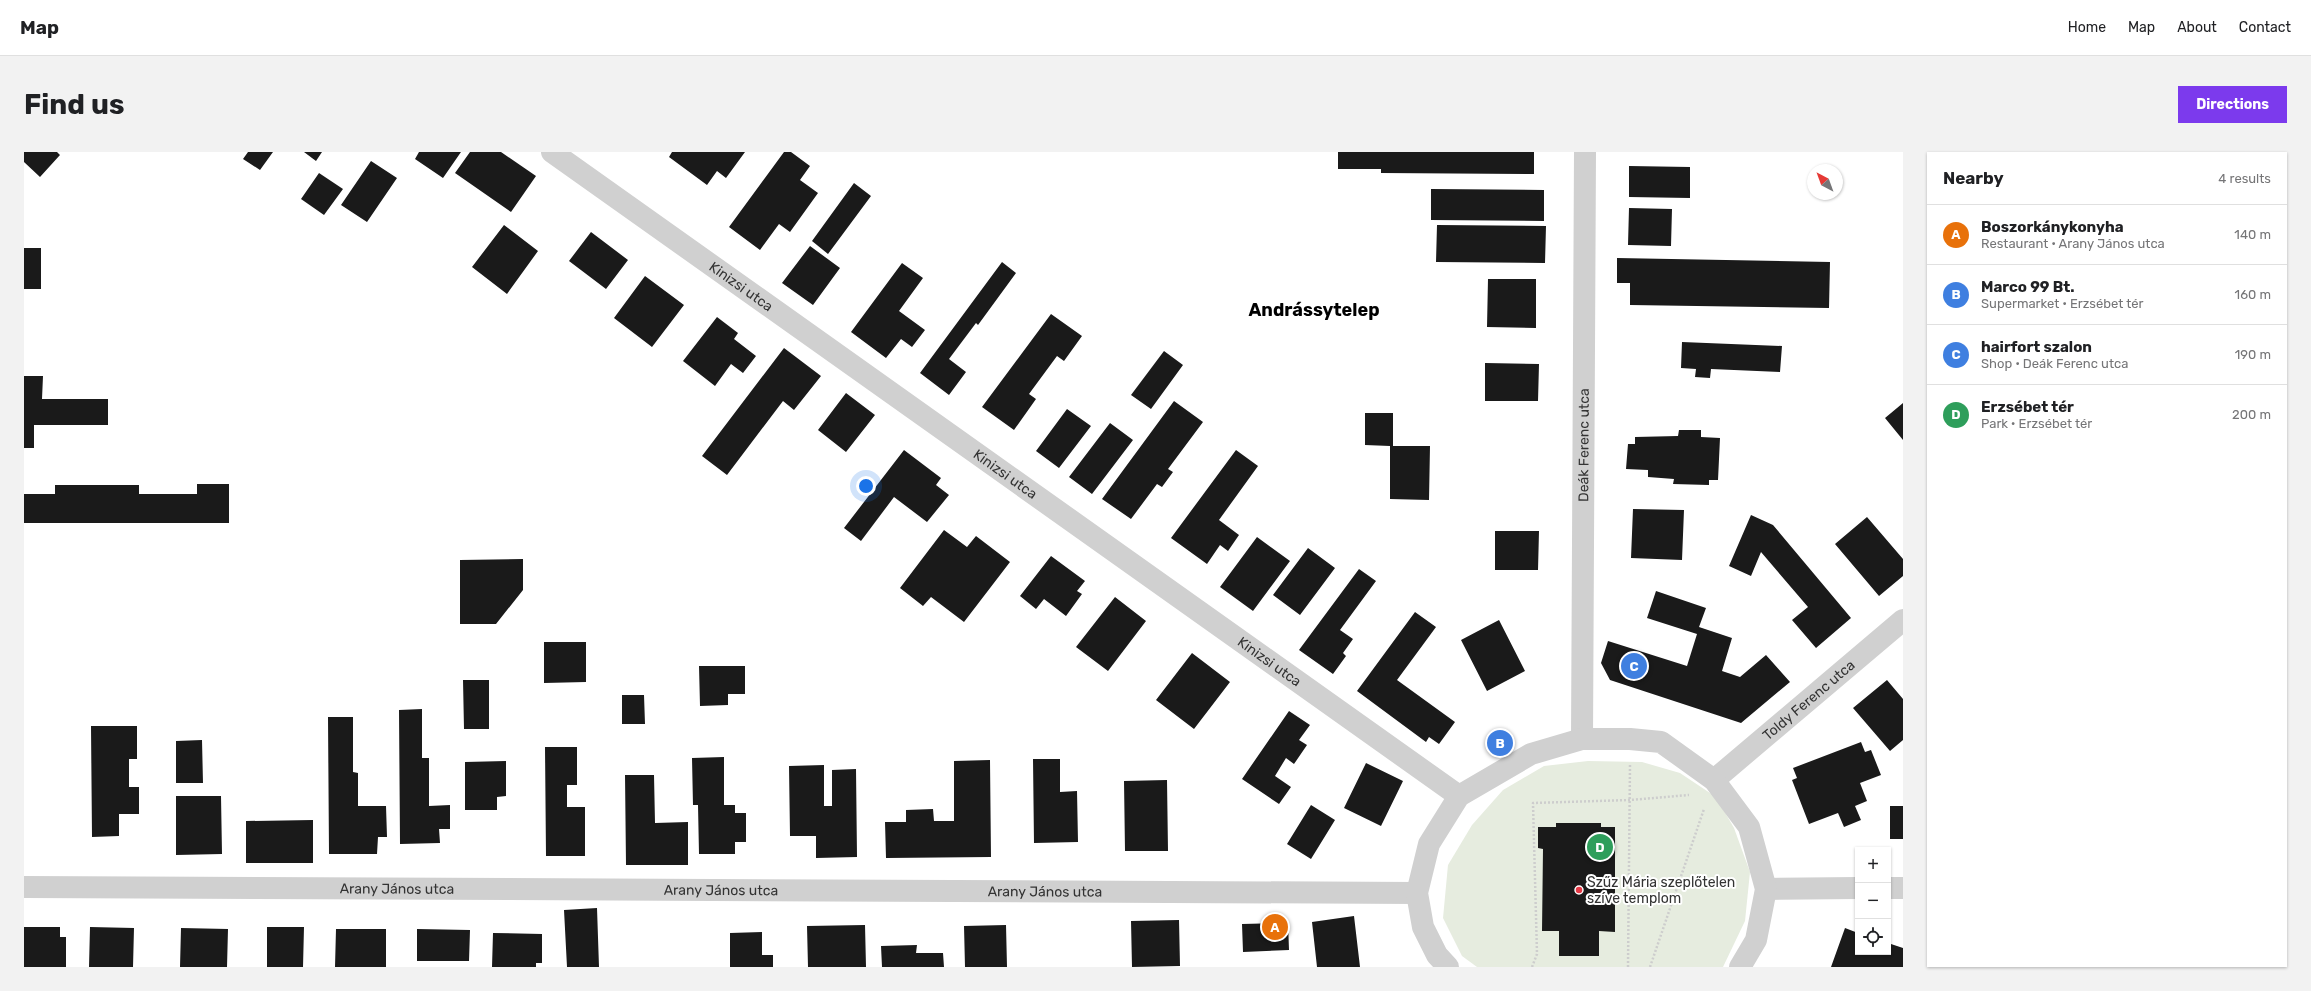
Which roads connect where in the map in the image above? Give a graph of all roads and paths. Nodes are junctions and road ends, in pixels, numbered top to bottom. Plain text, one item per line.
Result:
1 (552, 152) edge
2 (1585, 152) edge
3 (1903, 620) edge
4 (1582, 739) junction
5 (1630, 739) junction
6 (1712, 786) junction
7 (1459, 796) junction
8 (1630, 800) junction
9 (24, 887) edge
10 (1766, 888) junction
11 (1855, 888) edge
12 (1891, 888) edge
13 (1903, 888) edge
14 (1417, 893) junction
15 (1448, 967) edge
16 (1532, 967) edge
17 (1628, 967) edge
18 (1650, 967) edge
19 (1740, 967) edge

1 - 7 street, Kinizsi utca
2 - 4 street, Deák Ferenc utca
3 - 6 street, Toldy Ferenc utca
4 - 5 street
4 - 7 street
5 - 6 street
5 - 8 path
6 - 8 path
6 - 10 street
6 - 18 path
7 - 14 street
8 - 16 path
8 - 17 path
9 - 14 street, Arany János utca
10 - 11 street
10 - 19 street
12 - 13 street
14 - 15 street

